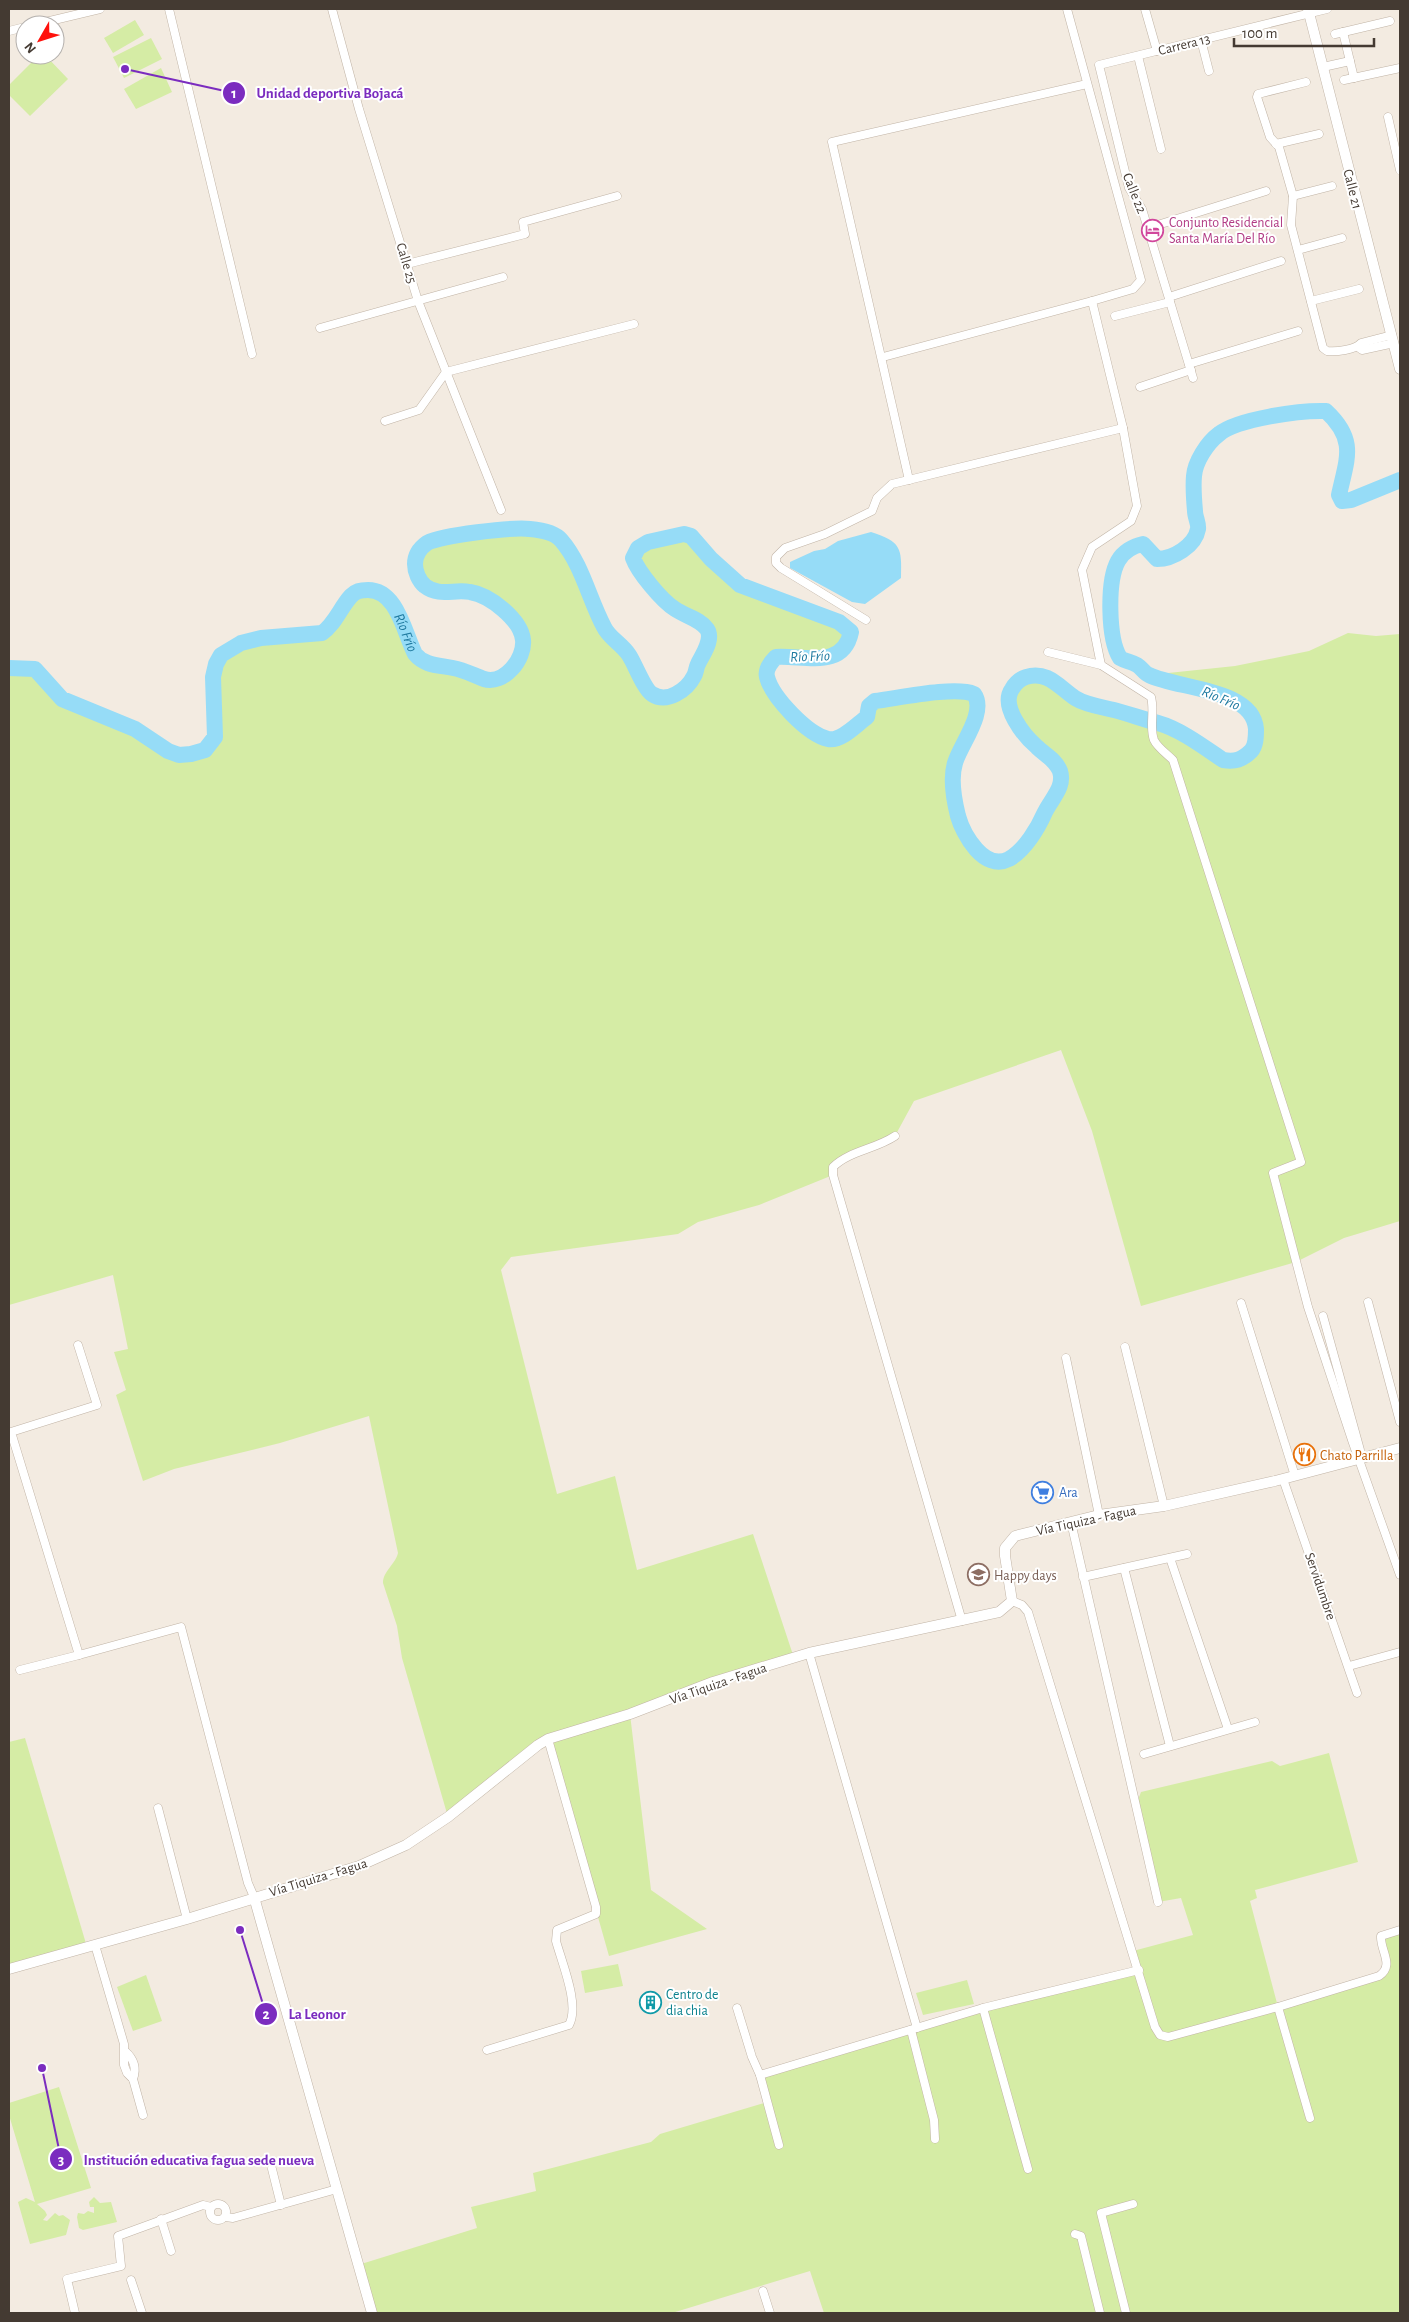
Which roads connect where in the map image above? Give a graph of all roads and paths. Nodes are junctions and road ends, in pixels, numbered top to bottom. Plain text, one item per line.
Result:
1 (100, 9) edge
2 (170, 9) edge
3 (332, 9) edge
4 (1067, 9) edge
5 (1146, 9) edge
6 (1327, 9) edge
7 (1309, 11) edge
8 (65, 17) edge
9 (1390, 21) dead end
10 (1201, 40) junction
11 (1157, 51) junction
12 (1138, 56) junction
13 (1350, 60) junction
14 (1099, 65) joint
15 (1322, 67) junction
16 (1400, 68) edge
17 (1209, 71) dead end
18 (1354, 78) junction
19 (1344, 80) dead end
20 (1306, 82) dead end
21 (1087, 84) junction
22 (1388, 117) dead end
23 (1319, 134) dead end
24 (1276, 144) junction
25 (1161, 149) dead end
26 (1400, 170) edge
27 (1332, 186) dead end
28 (1266, 192) dead end
29 (617, 196) dead end
30 (1294, 196) junction
31 (1148, 228) junction
32 (1342, 238) dead end
33 (1298, 250) junction
34 (1281, 261) dead end
35 (407, 264) junction
36 (503, 277) dead end
37 (1359, 289) dead end
38 (418, 300) junction
39 (1170, 300) junction
40 (1311, 301) junction
41 (1092, 302) junction
42 (1115, 316) dead end
43 (634, 324) dead end
44 (320, 328) dead end
45 (1298, 330) dead end
46 (1393, 339) junction
47 (252, 354) dead end
48 (883, 357) junction
49 (1400, 369) edge
50 (1191, 370) junction
51 (446, 372) junction
52 (1140, 386) dead end
53 (385, 421) dead end
54 (1124, 428) junction
55 (909, 480) junction
56 (500, 510) dead end
57 (866, 620) dead end
58 (1048, 652) dead end
59 (1101, 665) junction
60 (895, 1136) dead end
61 (1368, 1302) dead end
62 (1241, 1303) dead end
63 (1323, 1316) dead end
64 (78, 1345) dead end
65 (1125, 1347) dead end
66 (1066, 1358) dead end
67 (1400, 1422) edge
68 (10, 1428) edge
69 (1400, 1449) edge
70 (1361, 1460) junction
71 (1295, 1476) junction
72 (1283, 1479) junction
73 (1164, 1506) junction
74 (1099, 1515) junction
75 (1072, 1522) junction
76 (1187, 1554) dead end
77 (1170, 1558) junction
78 (1124, 1568) junction
79 (1400, 1575) edge
80 (1083, 1577) junction
81 (1012, 1601) junction
82 (962, 1621) junction
83 (1400, 1652) edge
84 (809, 1653) junction
85 (79, 1655) junction
86 (1349, 1666) junction
87 (20, 1670) dead end
88 (1357, 1693) dead end
89 (1255, 1722) dead end
90 (1228, 1729) junction
91 (548, 1739) junction
92 (1170, 1746) junction
93 (1144, 1754) dead end
94 (158, 1808) dead end
95 (254, 1897) junction
96 (1158, 1902) dead end
97 (187, 1919) junction
98 (1400, 1930) edge
99 (95, 1945) junction
100 (9, 1969) edge
101 (1139, 1970) junction
102 (1278, 2007) junction
103 (737, 2008) dead end
104 (983, 2008) junction
105 (914, 2029) junction
106 (487, 2050) dead end
107 (760, 2075) junction
108 (143, 2115) dead end
109 (1310, 2118) dead end
110 (935, 2139) dead end
111 (779, 2145) dead end
112 (272, 2169) dead end
113 (1028, 2169) dead end
114 (337, 2189) junction
115 (1133, 2204) dead end
116 (281, 2205) junction
117 (162, 2219) junction
118 (1075, 2234) dead end
119 (171, 2251) dead end
120 (131, 2280) dead end
121 (764, 2290) dead end
122 (76, 2313) edge
123 (142, 2313) edge
124 (372, 2313) edge
125 (770, 2313) edge
126 (1100, 2313) edge
127 (1126, 2313) edge

1 - 8 street
2 - 47 street
3 - 35 street, Calle 25
4 - 21 street
5 - 11 street
6 - 7 street, Carrera 13
7 - 10 street, Carrera 13
7 - 15 street, Calle 21
9 - 13 street
10 - 11 street, Carrera 13
10 - 17 street
11 - 12 street, Carrera 13
12 - 14 street, Carrera 13
12 - 25 street
13 - 15 street
13 - 18 street
14 - 31 street, Calle 22
15 - 46 street, Calle 21
16 - 18 street
18 - 19 street
20 - 24 street
21 - 41 street
21 - 48 street
22 - 26 street
23 - 24 street
24 - 30 street
27 - 30 street
28 - 31 street
29 - 35 street
30 - 33 street
31 - 39 street, Calle 22
32 - 33 street
33 - 40 street
34 - 39 street
35 - 38 street, Calle 25
36 - 38 street
37 - 40 street
38 - 44 street
38 - 51 street, Calle 25
39 - 42 street
39 - 50 street, Calle 22
40 - 46 street
41 - 48 street
41 - 54 street
43 - 51 street
45 - 50 street
46 - 49 street, Calle 21
48 - 55 street
50 - 52 street
51 - 53 street
51 - 56 street, Calle 25
54 - 55 street
54 - 59 street
55 - 57 street
58 - 59 street
59 - 70 street
60 - 82 street
61 - 67 street
62 - 71 street
63 - 70 street
64 - 68 street
65 - 73 street
66 - 74 street
68 - 85 street
69 - 70 street, Vía Tiquiza - Fagua
70 - 71 street, Vía Tiquiza - Fagua
70 - 79 street
71 - 72 street, Vía Tiquiza - Fagua
72 - 73 street, Vía Tiquiza - Fagua
72 - 86 street, Servidumbre
73 - 74 street, Vía Tiquiza - Fagua
74 - 75 street, Vía Tiquiza - Fagua
75 - 80 street
75 - 81 street, Vía Tiquiza - Fagua
76 - 77 street
77 - 78 street
77 - 90 street
78 - 80 street
78 - 92 street
80 - 96 street
81 - 82 street, Vía Tiquiza - Fagua
81 - 101 street
82 - 84 street, Vía Tiquiza - Fagua
83 - 86 street
84 - 91 street, Vía Tiquiza - Fagua
84 - 105 street
85 - 87 street
85 - 95 street
86 - 88 street, Servidumbre
89 - 90 street
90 - 92 street
91 - 95 street, Vía Tiquiza - Fagua
91 - 106 street
92 - 93 street
94 - 97 street
95 - 97 street, Vía Tiquiza - Fagua
95 - 114 street
97 - 99 street, Vía Tiquiza - Fagua
98 - 102 street
99 - 100 street, Vía Tiquiza - Fagua
99 - 108 street
101 - 102 street
101 - 104 street
102 - 109 street
103 - 107 street
104 - 105 street
104 - 113 street
105 - 107 street
105 - 110 street
107 - 111 street
112 - 116 street
114 - 116 street
114 - 124 street
115 - 127 street
116 - 117 street
117 - 119 street
117 - 122 street
118 - 126 street
120 - 123 street
121 - 125 street

